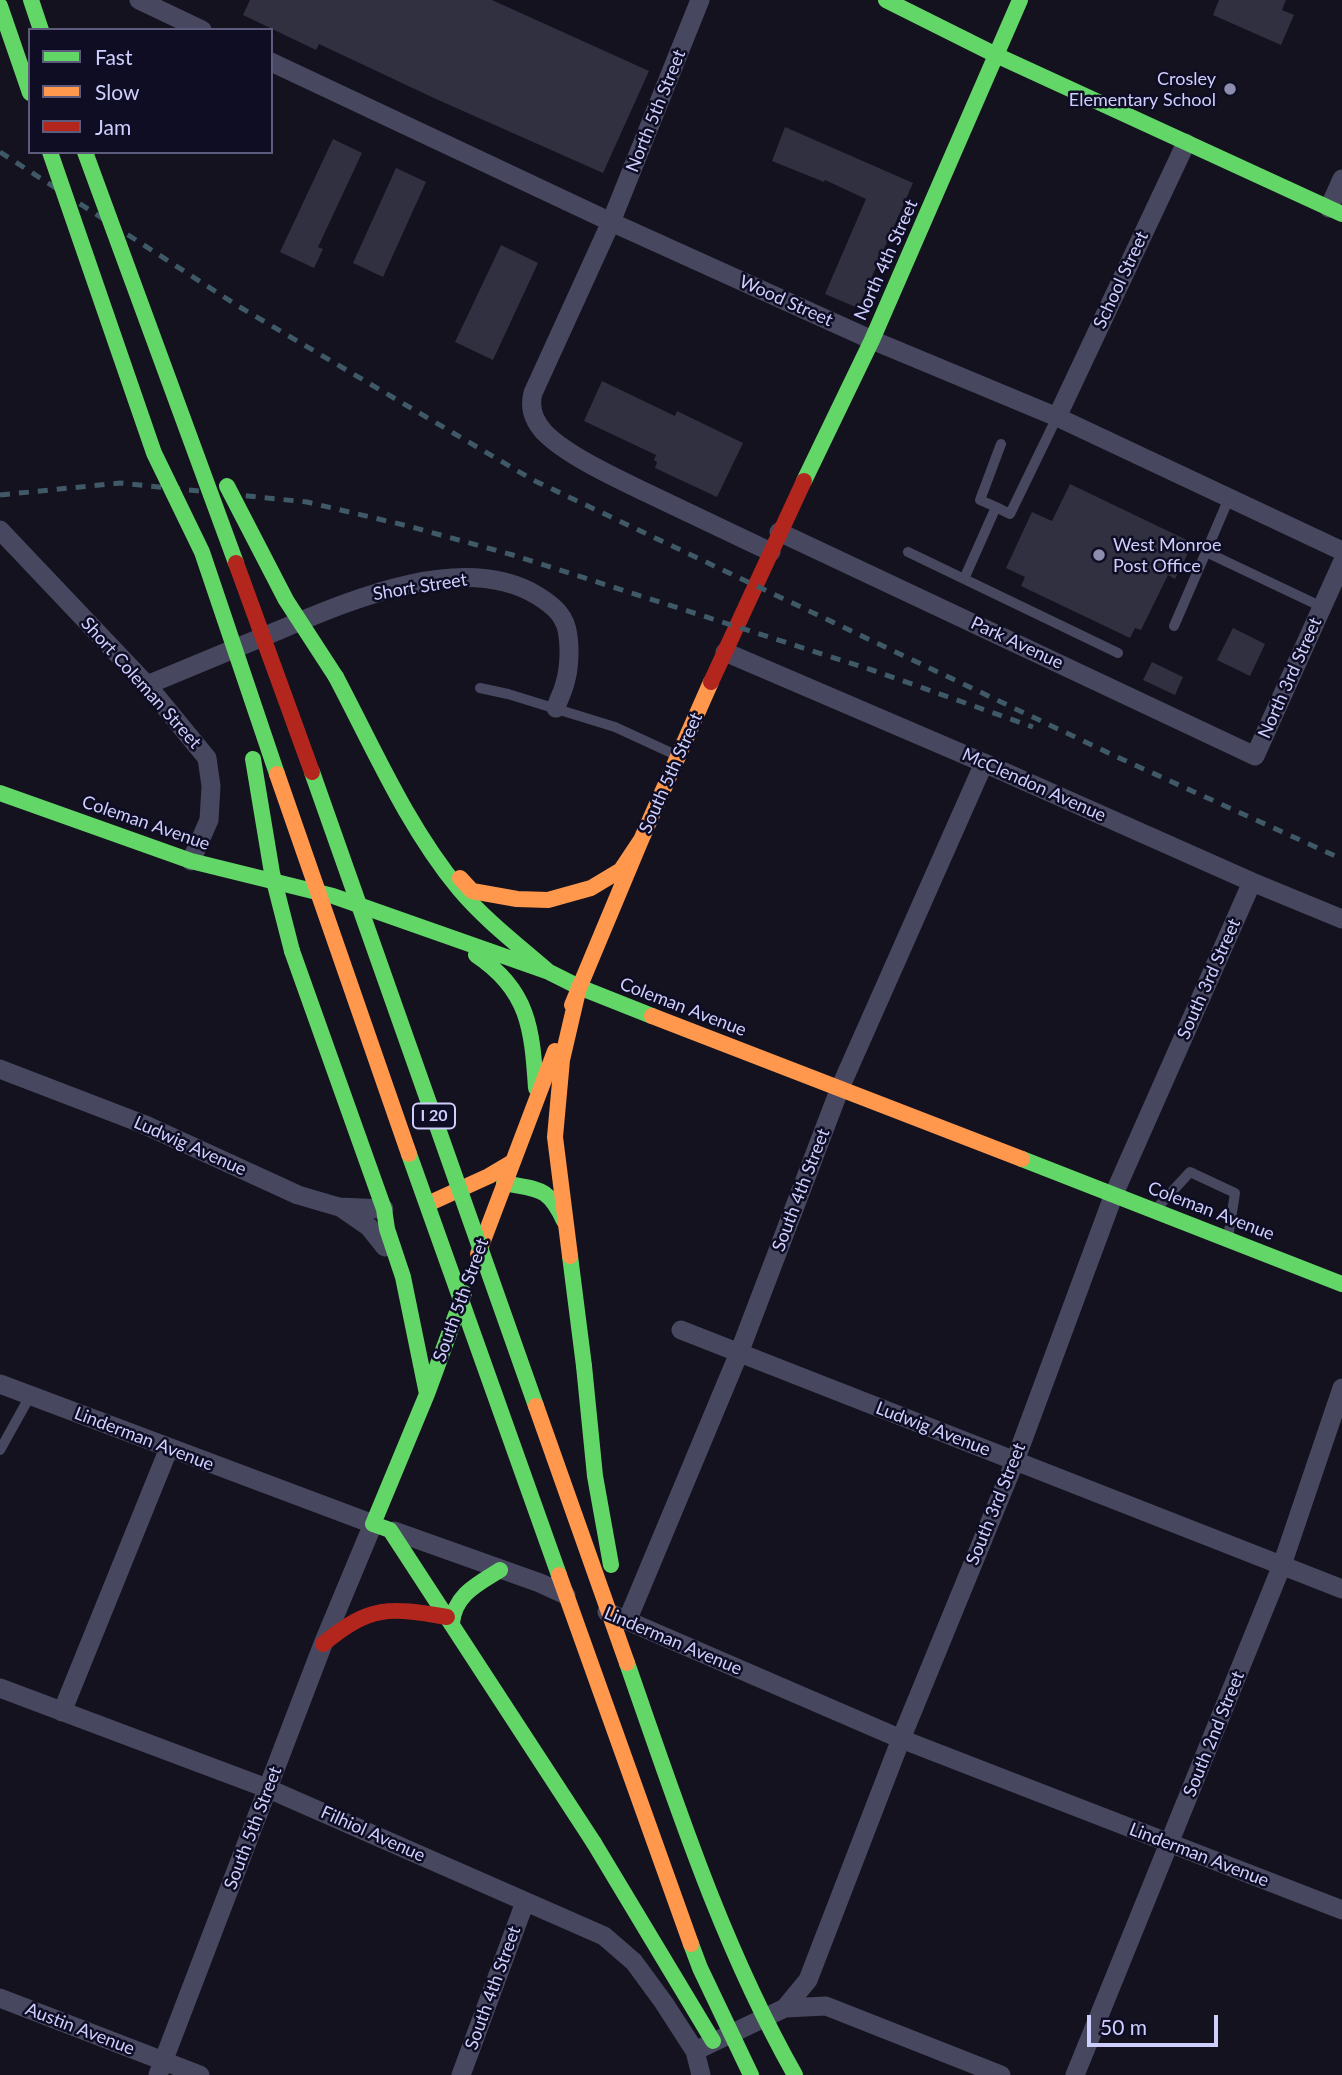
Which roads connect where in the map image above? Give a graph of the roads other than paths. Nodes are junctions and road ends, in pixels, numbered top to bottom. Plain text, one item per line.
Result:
1 (31, 0) edge
2 (139, 0) edge
3 (700, 0) edge
4 (886, 0) edge
5 (1020, 0) edge
6 (0, 6) edge
7 (40, 28) edge
8 (198, 28) edge
9 (996, 55) junction
10 (273, 63) edge
11 (28, 87) edge
12 (1186, 143) junction
13 (51, 154) edge
14 (86, 154) edge
15 (1342, 179) edge
16 (1336, 211) edge
17 (611, 222) junction
18 (872, 340) junction
19 (156, 347) junction
20 (1057, 417) junction
21 (1001, 444) dead end
22 (1229, 498) junction
23 (996, 507) junction
24 (0, 530) edge
25 (779, 532) junction
26 (1342, 551) edge
27 (202, 552) junction
28 (771, 552) junction
29 (908, 552) dead end
30 (1206, 552) junction
31 (1342, 563) edge
32 (964, 579) junction
33 (1322, 607) junction
34 (1174, 626) dead end
35 (725, 652) junction
36 (1118, 653) dead end
37 (147, 685) junction
38 (480, 688) dead end
39 (556, 708) junction
40 (1255, 756) joint
41 (678, 757) junction
42 (984, 763) junction
43 (0, 793) edge
44 (422, 837) junction
45 (641, 840) junction
46 (191, 861) junction
47 (1252, 882) junction
48 (1342, 919) edge
49 (458, 940) junction
50 (549, 972) junction
51 (579, 987) junction
52 (0, 1069) edge
53 (840, 1088) junction
54 (536, 1098) junction
55 (511, 1163) junction
56 (504, 1183) junction
57 (1114, 1194) junction
58 (339, 1207) junction
59 (397, 1208) junction
60 (1155, 1210) junction
61 (564, 1222) junction
62 (1227, 1238) junction
63 (398, 1262) junction
64 (1342, 1284) edge
65 (681, 1330) dead end
66 (739, 1353) junction
67 (0, 1384) edge
68 (1342, 1388) edge
69 (427, 1394) junction
70 (30, 1395) junction
71 (169, 1448) junction
72 (0, 1451) edge
73 (1015, 1461) junction
74 (381, 1527) junction
75 (1282, 1565) junction
76 (500, 1570) junction
77 (1342, 1589) edge
78 (449, 1620) junction
79 (627, 1621) junction
80 (323, 1644) junction
81 (0, 1688) edge
82 (62, 1712) junction
83 (649, 1725) junction
84 (901, 1739) junction
85 (269, 1788) junction
86 (1170, 1843) junction
87 (525, 1902) junction
88 (1342, 1910) edge
89 (0, 1998) edge
90 (785, 2008) junction
91 (695, 2051) junction
92 (719, 2052) dead end
93 (160, 2068) edge
94 (200, 2075) edge
95 (461, 2075) edge
96 (701, 2075) edge
97 (751, 2075) edge
98 (795, 2075) edge
99 (1001, 2075) edge
100 (1075, 2075) edge

1 - 7 main road
2 - 8 street
3 - 17 street, North 5th Street
4 - 9 main road
5 - 9 main road, North 4th Street
6 - 11 main road
9 - 12 main road
9 - 18 main road, North 4th Street
10 - 17 street, Wood Street
12 - 16 main road
12 - 20 street, School Street
13 - 27 main road, I 20, bridge
14 - 19 main road, I 20, bridge
15 - 16 street
17 - 18 street, Wood Street
17 - 28 street, North 5th Street
18 - 20 street, Wood Street
18 - 25 main road, North 4th Street
19 - 44 main road, bridge
19 - 83 main road, I 20, bridge
20 - 22 street, Wood Street
20 - 23 lane
21 - 23 lane
22 - 26 street, Wood Street
22 - 30 lane
23 - 32 lane
24 - 37 street, Short Coleman Street
25 - 28 main road, South 5th Street
25 - 40 street, Park Avenue
27 - 59 main road, bridge
27 - 97 main road, I 20, bridge
28 - 35 main road, South 5th Street
29 - 32 lane
30 - 33 lane
30 - 34 lane
31 - 33 street, North 3rd Street
32 - 36 lane
33 - 40 street, North 3rd Street
35 - 41 main road, South 5th Street
35 - 42 street, McClendon Avenue
37 - 39 street, Short Street
37 - 46 street, Short Coleman Street
38 - 39 lane
39 - 41 lane
41 - 45 main road, South 5th Street
42 - 47 street, McClendon Avenue
42 - 53 street, South 4th Street
43 - 46 main road, Coleman Avenue
44 - 45 main road
44 - 50 main road
45 - 51 main road, South 5th Street
46 - 49 main road, Coleman Avenue
47 - 48 street, McClendon Avenue
47 - 57 street, South 3rd Street
49 - 50 main road, Coleman Avenue
49 - 54 main road
50 - 51 main road, Coleman Avenue
51 - 53 main road, Coleman Avenue
51 - 54 main road, South 5th Street
51 - 61 main road
52 - 58 street, Ludwig Avenue
53 - 57 main road, Coleman Avenue
53 - 66 street, South 4th Street
54 - 55 main road, South 5th Street
55 - 56 main road, South 5th Street
55 - 59 main road
56 - 61 main road
56 - 69 main road, South 5th Street
57 - 60 main road, Coleman Avenue
57 - 73 street, South 3rd Street
58 - 59 street, Ludwig Avenue
58 - 63 street
59 - 63 main road
60 - 62 main road, Coleman Avenue
60 - 62 lane
61 - 83 main road, bridge
62 - 64 main road, Coleman Avenue
63 - 69 main road
65 - 66 street, Ludwig Avenue
66 - 73 street, Ludwig Avenue
66 - 79 street, South 4th Street
67 - 70 street, Linderman Avenue
68 - 75 street, South 2nd Street
69 - 74 main road, South 5th Street
70 - 71 street, Linderman Avenue
70 - 72 lane
71 - 74 street, Linderman Avenue
71 - 82 street
73 - 75 street, Ludwig Avenue
73 - 84 street, South 3rd Street
74 - 76 street, Linderman Avenue
74 - 78 main road
74 - 80 street, South 5th Street
75 - 77 street, Ludwig Avenue
75 - 86 street, South 2nd Street
76 - 78 main road
76 - 79 street, Linderman Avenue
78 - 80 main road
78 - 92 main road, bridge
79 - 84 street, Linderman Avenue
80 - 85 street, South 5th Street
81 - 82 street, Filhiol Avenue
82 - 85 street, Filhiol Avenue
83 - 98 main road, I 20, bridge
84 - 86 street, Linderman Avenue
84 - 90 street, South 3rd Street
85 - 87 street, Filhiol Avenue
85 - 93 street, South 5th Street
86 - 88 street, Linderman Avenue
86 - 100 street, South 2nd Street
87 - 91 street, Filhiol Avenue
87 - 95 street, South 4th Street
89 - 93 street, Austin Avenue
90 - 91 street, South 3rd Street
90 - 99 street
91 - 96 street
93 - 94 street, Austin Avenue

